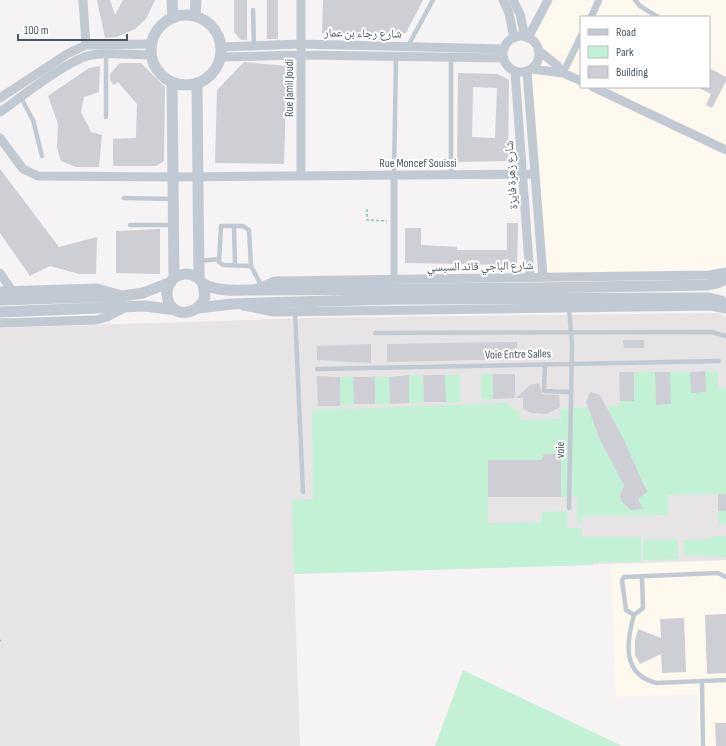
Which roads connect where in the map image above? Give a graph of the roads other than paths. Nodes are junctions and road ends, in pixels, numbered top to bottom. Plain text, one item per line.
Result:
1 (83, 0) edge
2 (172, 0) edge
3 (196, 0) edge
4 (301, 0) edge
5 (433, 0) edge
6 (504, 0) edge
7 (513, 0) edge
8 (548, 0) edge
9 (599, 0) edge
10 (635, 0) edge
11 (253, 10) dead end
12 (195, 16) junction
13 (591, 16) edge
14 (656, 16) edge
15 (173, 18) junction
16 (527, 37) junction
17 (514, 38) junction
18 (580, 38) edge
19 (301, 44) junction
20 (86, 45) junction
21 (254, 46) junction
22 (408, 46) junction
23 (151, 49) junction
24 (538, 50) junction
25 (221, 52) junction
26 (503, 53) junction
27 (106, 54) junction
28 (302, 55) junction
29 (396, 56) junction
30 (451, 57) junction
31 (529, 70) junction
32 (515, 72) junction
33 (563, 73) junction
34 (580, 81) edge
35 (172, 83) junction
36 (197, 84) junction
37 (595, 88) edge
38 (0, 98) edge
39 (21, 98) junction
40 (0, 112) edge
41 (106, 117) dead end
42 (0, 138) edge
43 (726, 150) edge
44 (42, 156) dead end
45 (535, 174) junction
46 (394, 175) junction
47 (451, 175) junction
48 (524, 175) junction
49 (301, 176) junction
50 (173, 177) junction
51 (197, 177) junction
52 (124, 198) dead end
53 (173, 199) junction
54 (130, 225) dead end
55 (174, 226) junction
56 (234, 226) junction
57 (219, 259) junction
58 (198, 261) junction
59 (235, 265) junction
60 (251, 266) junction
61 (726, 272) edge
62 (0, 273) edge
63 (530, 277) junction
64 (543, 277) junction
65 (394, 279) junction
66 (173, 280) junction
67 (726, 280) edge
68 (201, 281) junction
69 (257, 288) junction
70 (0, 291) edge
71 (12, 291) junction
72 (123, 296) junction
73 (726, 299) edge
74 (0, 300) edge
75 (232, 304) junction
76 (726, 304) edge
77 (126, 307) junction
78 (198, 308) junction
79 (569, 308) junction
80 (726, 309) edge
81 (176, 310) junction
82 (0, 312) edge
83 (295, 312) junction
84 (0, 323) edge
85 (571, 332) junction
86 (375, 333) dead end
87 (726, 336) edge
88 (719, 361) dead end
89 (570, 363) junction
90 (545, 364) junction
91 (317, 369) dead end
92 (570, 392) junction
93 (303, 492) dead end
94 (569, 508) dead end
95 (642, 577) junction
96 (726, 577) edge
97 (634, 615) junction
98 (726, 680) edge
99 (702, 681) junction
100 (703, 746) edge

1 - 20 street
2 - 15 street
3 - 12 street
4 - 19 street, Rue Jamil Joudi
5 - 22 lane
6 - 17 street
7 - 16 street
8 - 16 street
9 - 13 street
10 - 14 lane
11 - 21 lane
12 - 15 street
12 - 25 street
15 - 23 street
16 - 17 street
16 - 24 street
17 - 26 street
18 - 33 street
19 - 21 street, شارع رجاء بن عمار
19 - 22 street, شارع رجاء بن عمار
19 - 28 street, Rue Jamil Joudi
20 - 23 street
20 - 38 street
21 - 25 street, شارع رجاء بن عمار
22 - 26 street, شارع رجاء بن عمار
23 - 27 street
23 - 35 street
24 - 31 street
24 - 33 street
25 - 28 street, شارع رجاء بن عمار
25 - 36 street
26 - 30 street, شارع رجاء بن عمار
26 - 32 street
27 - 39 street
27 - 41 lane
28 - 29 street, شارع رجاء بن عمار
28 - 49 street, Rue Jamil Joudi
29 - 30 street, شارع رجاء بن عمار
29 - 46 lane
30 - 47 lane
31 - 32 street
31 - 33 street
31 - 45 street, شارع زهرة فايزة
32 - 48 street, شارع زهرة فايزة
33 - 34 street
35 - 36 street
35 - 50 street
36 - 51 street
37 - 43 street
39 - 40 street
39 - 44 lane
42 - 50 street, Rue Moncef Souissi
45 - 48 street, Rue Moncef Souissi
45 - 64 street, شارع زهرة فايزة
46 - 47 street, Rue Moncef Souissi
46 - 49 street, Rue Moncef Souissi
46 - 65 street
47 - 48 street, Rue Moncef Souissi
48 - 63 street, شارع زهرة فايزة
49 - 51 street, Rue Moncef Souissi
50 - 51 street, Rue Moncef Souissi
50 - 53 street
51 - 58 street
52 - 53 lane
53 - 55 street
54 - 55 lane
55 - 66 street
56 - 57 lane
56 - 59 lane
56 - 60 lane
57 - 58 lane
57 - 59 lane
58 - 68 street
59 - 60 lane
60 - 69 lane
61 - 64 street, شارع الباجي قائد السبسي
62 - 71 street
63 - 64 street, شارع الباجي قائد السبسي
63 - 65 street, شارع الباجي قائد السبسي
65 - 69 street, شارع الباجي قائد السبسي
66 - 68 street
66 - 72 street
66 - 81 street
67 - 69 street
67 - 73 street
68 - 69 street
68 - 78 street
70 - 71 street
71 - 72 street
72 - 74 street
75 - 76 street
75 - 78 street
75 - 83 street
77 - 81 street
77 - 82 street
77 - 84 street
78 - 81 street
79 - 80 street
79 - 83 street
79 - 85 lane
83 - 93 lane
85 - 86 lane
85 - 87 lane
85 - 89 lane
88 - 89 lane, Voie Entre Salles
89 - 90 lane, Voie Entre Salles
89 - 92 lane
90 - 91 lane, Voie Entre Salles
90 - 92 lane
92 - 94 lane, voie
95 - 96 lane
95 - 97 lane
95 - 97 lane
97 - 99 lane
98 - 99 lane
99 - 100 lane

